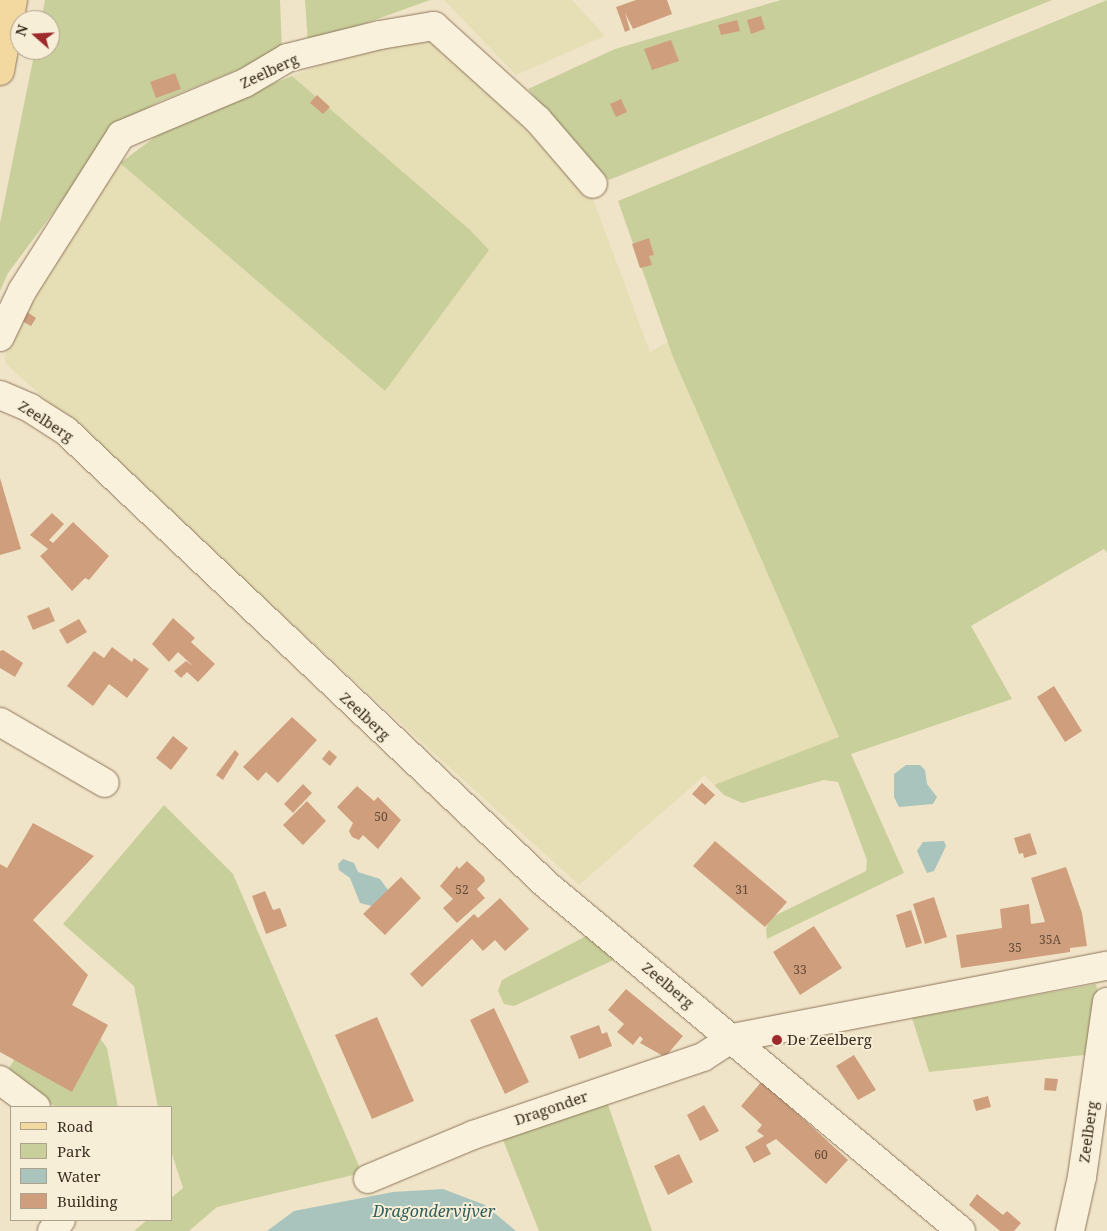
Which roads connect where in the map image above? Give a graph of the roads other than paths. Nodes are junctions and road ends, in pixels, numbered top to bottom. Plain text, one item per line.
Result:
1 (13, 0) edge
2 (0, 71) edge
3 (593, 184) dead end
4 (0, 337) edge
5 (0, 395) edge
6 (0, 722) edge
7 (105, 783) dead end
8 (1107, 966) edge
9 (1107, 1002) edge
10 (732, 1038) junction
11 (0, 1080) edge
12 (35, 1106) edge
13 (368, 1179) dead end
14 (60, 1221) edge
15 (52, 1231) edge
16 (961, 1231) edge
17 (1070, 1231) edge

1 - 2 main road
3 - 4 street, Zeelberg
5 - 10 street, Zeelberg
6 - 7 street
8 - 10 street
9 - 17 street, Zeelberg
10 - 13 street, Dragonder
10 - 16 street, Zeelberg
11 - 12 street
14 - 15 street

